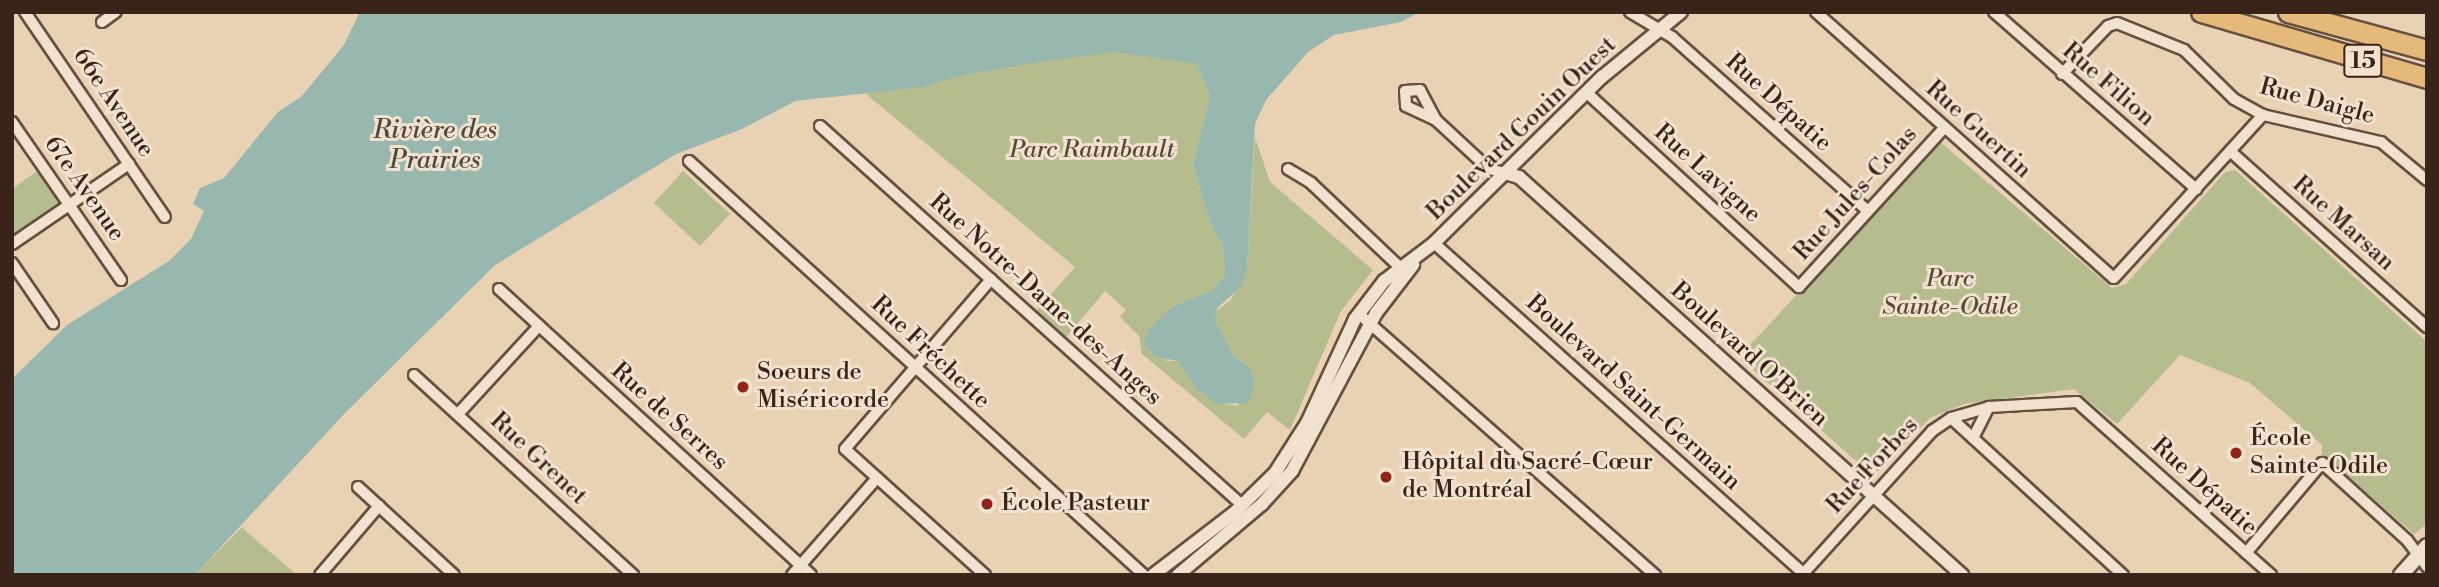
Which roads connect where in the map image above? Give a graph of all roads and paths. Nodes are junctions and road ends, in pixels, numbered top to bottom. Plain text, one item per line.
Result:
1 (25, 12) edge
2 (116, 12) edge
3 (1630, 12) edge
4 (1681, 12) edge
5 (1816, 12) edge
6 (1994, 12) edge
7 (2202, 12) edge
8 (2288, 12) edge
9 (102, 22) dead end
10 (1658, 31) junction
11 (2427, 48) edge
12 (2062, 74) junction
13 (2427, 78) edge
14 (1586, 92) junction
15 (2263, 115) junction
16 (1436, 120) dead end
17 (12, 122) edge
18 (820, 126) dead end
19 (1944, 128) junction
20 (2230, 151) junction
21 (689, 161) dead end
22 (129, 164) junction
23 (1288, 169) dead end
24 (1505, 173) junction
25 (2427, 180) edge
26 (2196, 189) junction
27 (68, 205) junction
28 (1868, 211) junction
29 (165, 218) dead end
30 (12, 244) edge
31 (1429, 247) junction
32 (12, 263) edge
33 (1404, 270) junction
34 (991, 279) junction
35 (121, 280) dead end
36 (1799, 287) joint
37 (499, 289) dead end
38 (1359, 314) junction
39 (1371, 322) junction
40 (53, 323) dead end
41 (538, 326) junction
42 (2427, 327) edge
43 (916, 367) junction
44 (414, 375) dead end
45 (2077, 402) joint
46 (1989, 407) junction
47 (457, 414) junction
48 (1951, 418) junction
49 (1973, 438) junction
50 (877, 478) junction
51 (358, 487) dead end
52 (1874, 496) junction
53 (1242, 505) junction
54 (379, 506) junction
55 (2246, 552) junction
56 (2424, 556) edge
57 (800, 565) junction
58 (1803, 574) edge
59 (320, 575) edge
60 (454, 575) edge
61 (633, 575) edge
62 (792, 575) edge
63 (811, 575) edge
64 (985, 575) edge
65 (1144, 575) edge
66 (1153, 575) edge
67 (1178, 575) edge
68 (1655, 575) edge
69 (1962, 575) edge
70 (2123, 575) edge
71 (2271, 575) edge
72 (2401, 575) edge

1 - 22 street, 66e Avenue
2 - 9 street
3 - 10 street, Rue Dépatie
4 - 10 street, Boulevard Gouin Ouest
5 - 19 street, Rue Guertin
6 - 12 street, Rue Filion
7 - 13 highway, 15
8 - 11 highway, 15
10 - 14 street, Boulevard Gouin Ouest
10 - 28 street, Rue Dépatie
12 - 15 street, Rue Daigle
12 - 26 street, Rue Filion
14 - 24 street, Boulevard Gouin Ouest
14 - 36 street, Rue Lavigne
15 - 20 street
15 - 25 street, Rue Daigle
16 - 24 street
17 - 27 street, 67e Avenue
18 - 34 street, Rue Notre-Dame-des-Anges
19 - 26 street, Rue Guertin
19 - 28 street, Rue Jules-Colas
20 - 26 street
20 - 42 street, Rue Marsan
21 - 43 street, Rue Fréchette
22 - 27 street
22 - 29 street, 66e Avenue
23 - 33 street
24 - 31 street, Boulevard Gouin Ouest
24 - 52 street, Boulevard O'Brien
27 - 30 street
27 - 35 street, 67e Avenue
28 - 36 street, Rue Jules-Colas
31 - 33 street, Boulevard Gouin Ouest
31 - 58 street, Boulevard Saint-Germain
32 - 40 street
33 - 38 street, Boulevard Gouin Ouest
33 - 39 street, Boulevard Gouin Ouest
34 - 43 street
34 - 53 street, Rue Notre-Dame-des-Anges
37 - 41 street, Rue de Serres
38 - 39 street
38 - 53 street, Boulevard Gouin Ouest
39 - 67 street, Boulevard Gouin Ouest
39 - 68 street
41 - 47 street
41 - 57 street, Rue de Serres
43 - 50 street
43 - 65 street, Rue Fréchette
44 - 47 street, Rue Grenet
45 - 46 street, Rue Forbes
45 - 55 street, Rue Dépatie
46 - 48 street, Rue Forbes
46 - 49 street
47 - 61 street, Rue Grenet
48 - 49 street
48 - 52 street, Rue Forbes
49 - 70 street
50 - 57 street
50 - 64 street
51 - 54 street
52 - 58 street, Rue Forbes
52 - 69 street, Boulevard O'Brien
53 - 66 street, Boulevard Gouin Ouest
54 - 59 street
54 - 60 street
55 - 56 street
55 - 71 street, Rue Dépatie
56 - 72 main road
57 - 62 street
57 - 63 street, Rue de Serres

